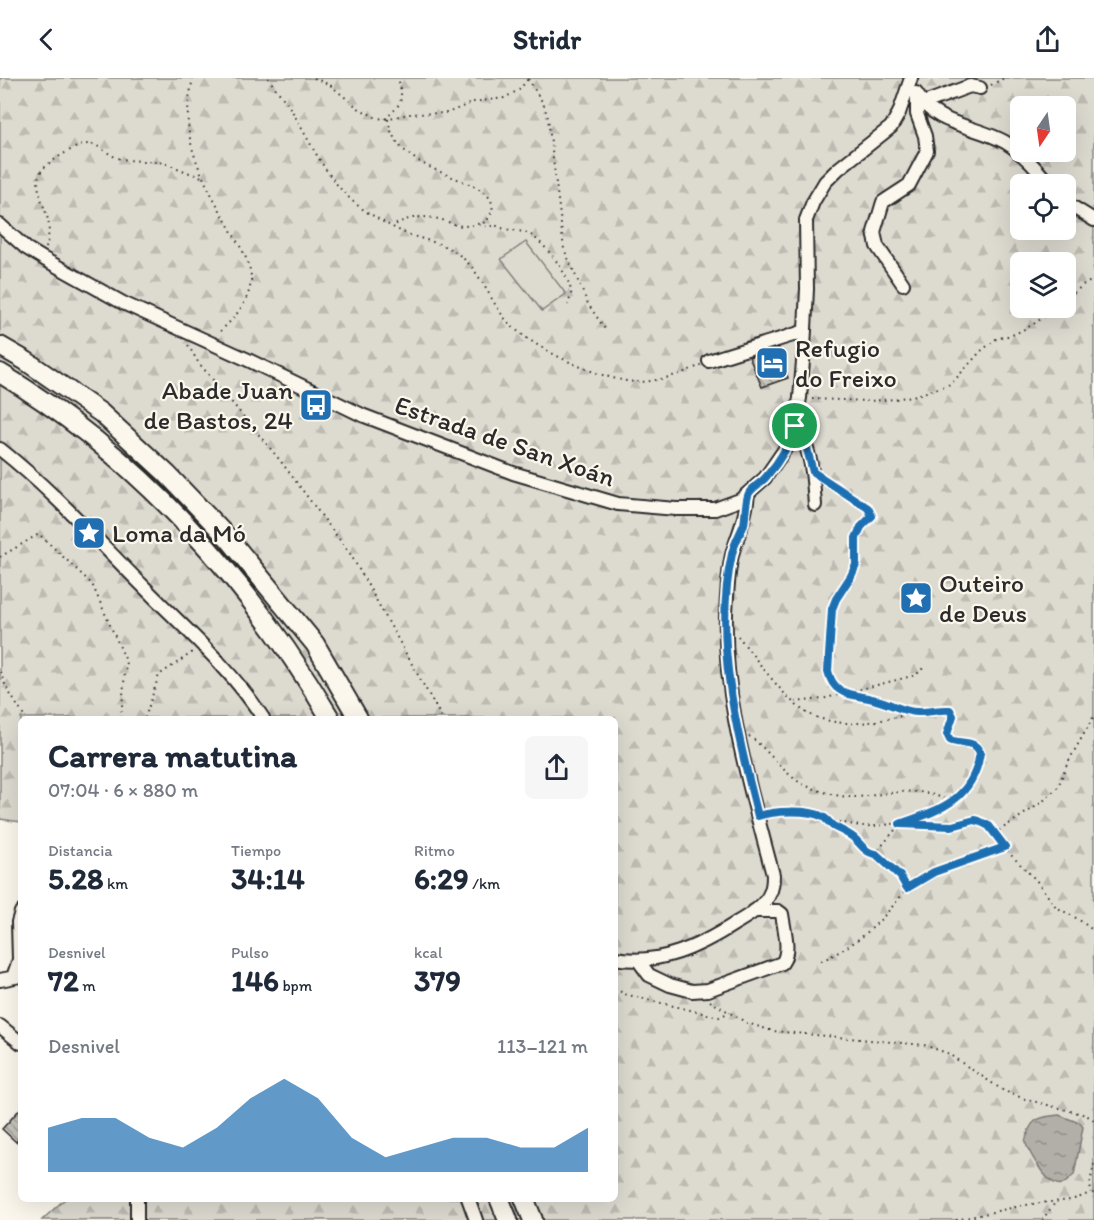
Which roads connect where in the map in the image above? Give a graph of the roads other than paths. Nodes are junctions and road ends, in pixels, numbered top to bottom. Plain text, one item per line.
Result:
1 (910, 80) edge
2 (980, 88) road end
3 (920, 100) junction
4 (1042, 174) edge
5 (1076, 209) edge
6 (1094, 220) edge
7 (0, 225) edge
8 (903, 284) dead end
9 (805, 331) junction
10 (0, 346) edge
11 (709, 361) road end
12 (0, 373) edge
13 (795, 426) junction
14 (0, 450) edge
15 (748, 494) junction
16 (816, 504) dead end
17 (261, 716) edge
18 (329, 716) edge
19 (357, 716) edge
20 (754, 911) junction
21 (618, 958) edge
22 (638, 960) junction
23 (17, 976) edge
24 (0, 980) edge
25 (0, 1026) edge
26 (18, 1041) edge
27 (137, 1202) edge
28 (469, 1202) edge
29 (501, 1202) edge
30 (526, 1202) edge
31 (137, 1220) edge
32 (476, 1220) edge
33 (508, 1220) edge
34 (533, 1220) edge

1 - 3 street
1 - 9 street, Estrada de San Xoán
2 - 3 street
3 - 4 street
3 - 8 street
5 - 6 street
7 - 15 street, Estrada de San Xoán
9 - 11 street
9 - 13 street, Estrada de San Xoán
10 - 19 highway
12 - 18 highway
13 - 15 street, Estrada de San Xoán
13 - 16 street
14 - 17 street
15 - 20 street
20 - 22 street
20 - 22 street
21 - 22 street
23 - 24 street
25 - 26 street
27 - 31 street
28 - 32 street
29 - 33 highway
30 - 34 highway

